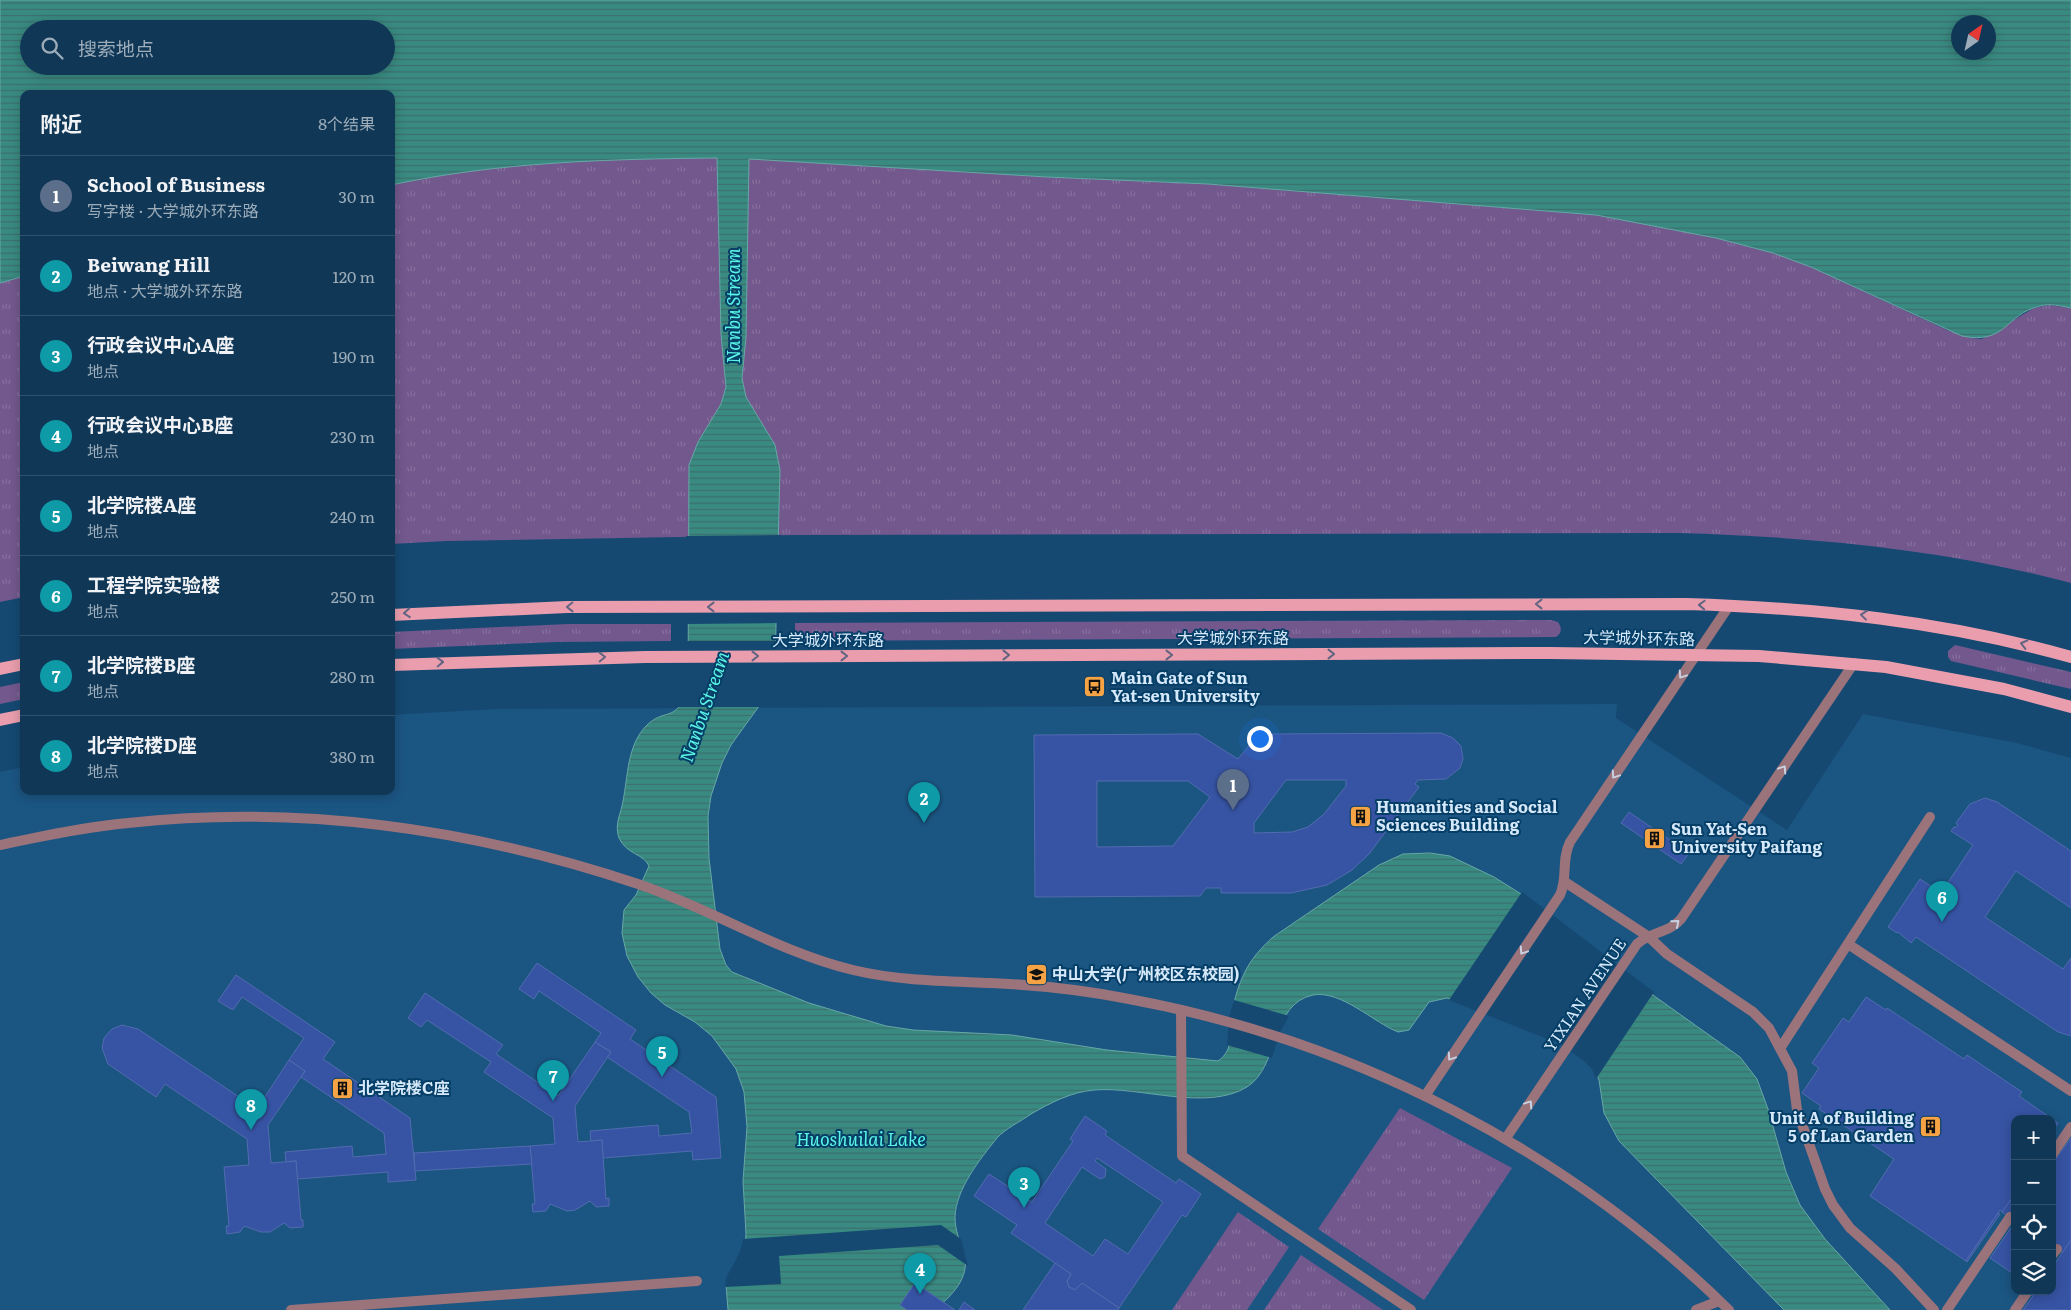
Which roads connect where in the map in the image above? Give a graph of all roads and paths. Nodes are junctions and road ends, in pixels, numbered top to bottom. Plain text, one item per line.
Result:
1 (1729, 606) junction
2 (395, 615) edge
3 (1696, 655) junction
4 (2071, 657) edge
5 (1854, 663) junction
6 (20, 665) edge
7 (395, 665) edge
8 (0, 669) edge
9 (2071, 707) edge
10 (20, 716) edge
11 (0, 720) edge
12 (1930, 817) dead end
13 (0, 845) edge
14 (1565, 882) junction
15 (1649, 937) junction
16 (1848, 944) junction
17 (1181, 1010) junction
18 (1781, 1046) junction
19 (2071, 1091) edge
20 (1425, 1096) junction
21 (2071, 1127) edge
22 (1506, 1138) junction
23 (2056, 1148) edge
24 (2010, 1218) dead end
25 (697, 1281) dead end
26 (2025, 1295) edge
27 (1719, 1301) junction
28 (291, 1310) edge
29 (1411, 1310) edge
30 (1696, 1310) edge
31 (1729, 1310) edge
32 (1934, 1310) edge
33 (1947, 1310) edge
34 (2015, 1310) edge

1 -> 2 main road, 大学城外环东路
1 - 3 lane
4 -> 1 main road, 大学城外环东路
3 - 5 main road, 大学城外环东路
7 -> 3 main road, 大学城外环东路
3 -> 14 lane
5 - 9 main road, 大学城外环东路
15 -> 5 lane, YIXIAN AVENUE
6 - 8 main road
10 - 11 main road
12 - 16 lane
13 - 17 lane
14 - 15 lane
14 -> 20 lane
15 - 18 lane
22 -> 15 lane, YIXIAN AVENUE
16 - 18 lane
16 - 19 lane
17 - 20 lane
17 - 29 lane
18 - 32 lane
20 - 22 lane
21 - 23 lane
22 - 27 lane
24 - 33 lane
25 - 28 lane
26 - 34 lane
27 - 30 lane
27 - 31 lane

